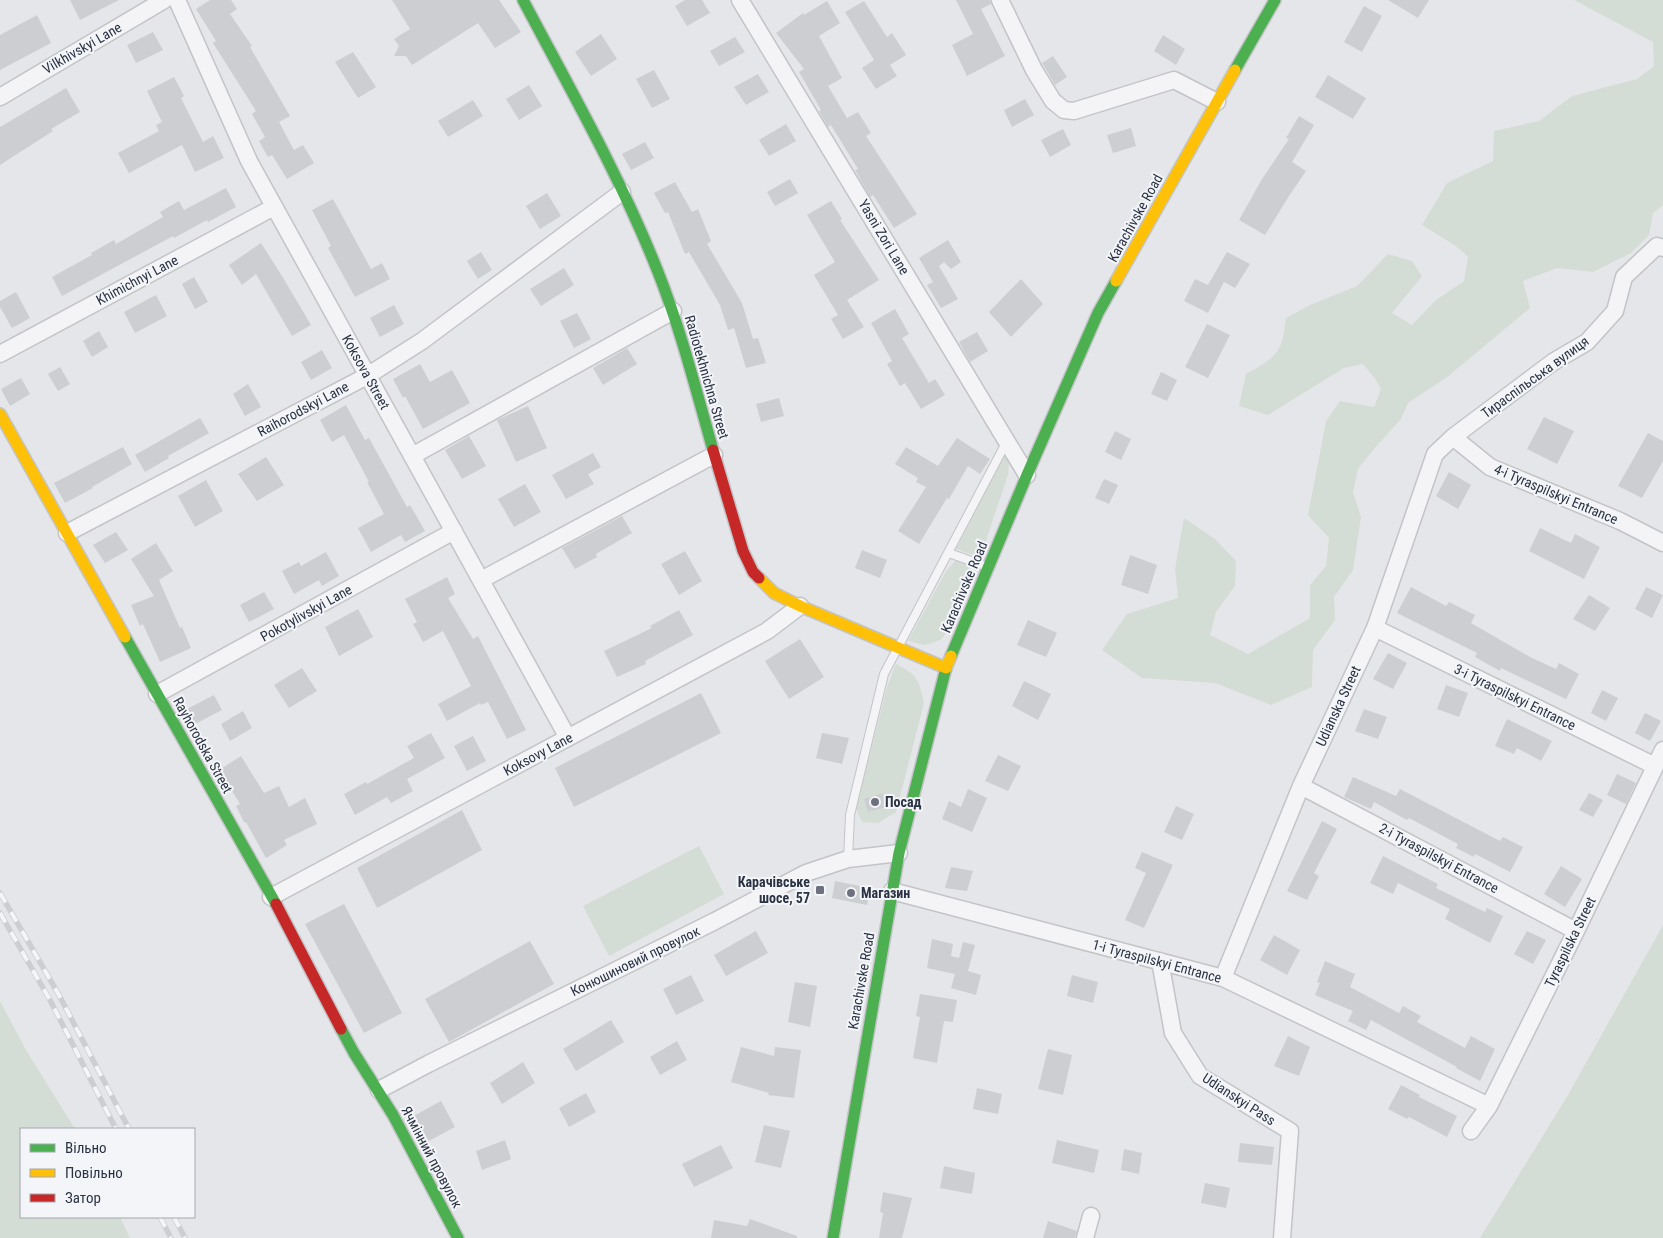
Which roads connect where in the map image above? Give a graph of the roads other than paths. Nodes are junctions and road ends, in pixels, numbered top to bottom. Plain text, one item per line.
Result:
1 (164, 0) edge
2 (177, 0) edge
3 (523, 0) edge
4 (740, 0) edge
5 (1000, 0) edge
6 (1275, 0) edge
7 (0, 96) edge
8 (1217, 102) junction
9 (622, 192) junction
10 (274, 207) junction
11 (1663, 248) edge
12 (673, 310) junction
13 (0, 354) edge
14 (367, 376) junction
15 (0, 414) edge
16 (1453, 437) junction
17 (1007, 442) junction
18 (714, 455) junction
19 (412, 456) junction
20 (1027, 475) junction
21 (454, 531) junction
22 (67, 533) junction
23 (1663, 543) edge
24 (949, 553) junction
25 (988, 567) junction
26 (481, 580) junction
27 (800, 606) junction
28 (1375, 628) junction
29 (898, 647) junction
30 (946, 668) junction
31 (157, 694) junction
32 (568, 738) junction
33 (1663, 750) edge
34 (1655, 766) junction
35 (1301, 786) junction
36 (899, 853) junction
37 (848, 858) junction
38 (892, 891) junction
39 (271, 897) junction
40 (1576, 931) junction
41 (1160, 961) junction
42 (1223, 978) junction
43 (379, 1090) junction
44 (1490, 1106) junction
45 (1471, 1131) dead end
46 (1091, 1216) dead end
47 (458, 1238) edge
48 (832, 1238) edge
49 (1086, 1238) edge
50 (1282, 1238) edge

1 - 7 street, Vilkhivskyi Lane
2 - 10 street, Koksova Street
3 - 9 main road, Radiotekhnichna Street
4 - 17 street, Yasni Zori Lane
5 - 8 street
6 - 8 main road, Karachivske Road
8 - 20 main road, Karachivske Road
9 - 12 main road, Radiotekhnichna Street
9 - 14 street, Raihorodskyi Lane
10 - 13 street, Khimichnyi Lane
10 - 14 street, Koksova Street
11 - 16 street, Тираспільська вулиця
12 - 18 main road, Radiotekhnichna Street
12 - 19 street
14 - 19 street, Koksova Street
14 - 22 street, Raihorodskyi Lane
15 - 22 main road, Rayhorodska Street
16 - 23 street, 4-i Tyraspilskyi Entrance
16 - 28 street, Udianska Street
17 - 20 street, Yasni Zori Lane
17 - 24 lane
18 - 26 street
18 - 27 main road, Radiotekhnichna Street
19 - 21 street, Koksova Street
20 - 25 main road, Karachivske Road
21 - 26 street, Koksova Street
21 - 31 street, Pokotylivskyi Lane
22 - 31 main road, Rayhorodska Street
24 - 25 lane
24 - 29 lane
25 - 30 main road, Karachivske Road
26 - 32 street, Koksova Street
27 - 29 main road, Radiotekhnichna Street
27 - 32 street, Koksovy Lane
28 - 34 street, 3-i Tyraspilskyi Entrance
28 - 35 street, Udianska Street
29 - 30 main road, Radiotekhnichna Street
29 - 37 lane
30 - 36 main road, Karachivske Road
31 - 39 main road, Rayhorodska Street
32 - 39 street, Koksovy Lane
33 - 34 street, Tyraspilska Street
34 - 40 street, Tyraspilska Street
35 - 40 street, 2-i Tyraspilskyi Entrance
35 - 42 street, Udianska Street
36 - 37 street, Конюшиновий провулок
36 - 38 main road, Karachivske Road
37 - 43 street, Конюшиновий провулок
38 - 41 street, 1-i Tyraspilskyi Entrance
38 - 48 main road, Karachivske Road
39 - 43 main road, Rayhorodska Street
40 - 44 street, Tyraspilska Street
41 - 42 street, 1-i Tyraspilskyi Entrance
41 - 50 street, Udianskyi Pass
42 - 44 street, 1-i Tyraspilskyi Entrance
43 - 47 main road, Ячмінний провулок
44 - 45 street, Tyraspilska Street
46 - 49 street

